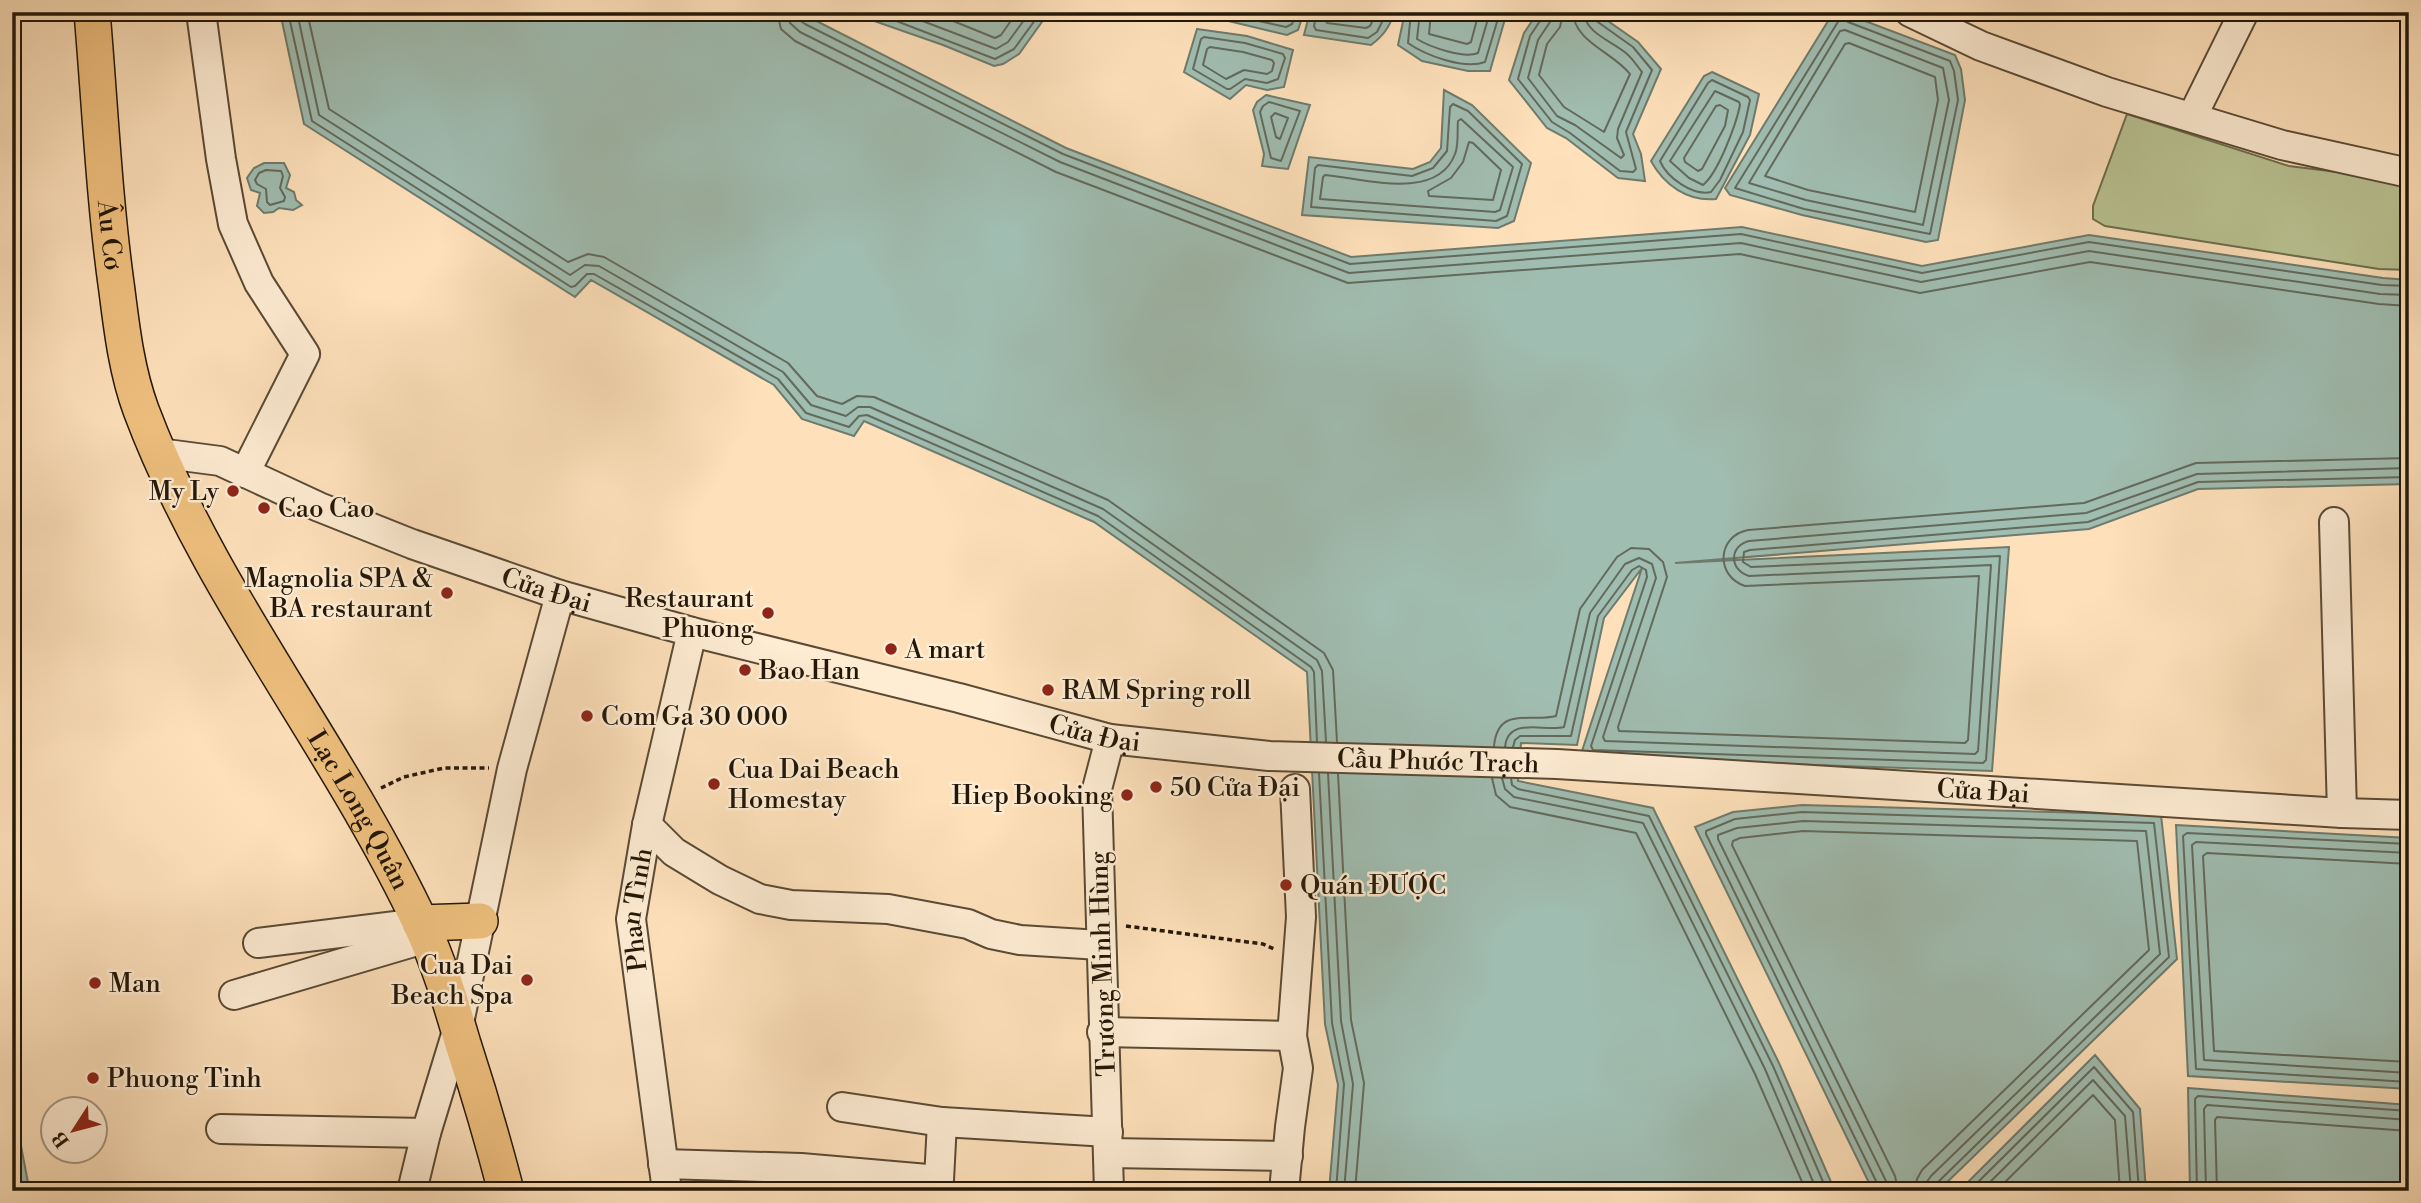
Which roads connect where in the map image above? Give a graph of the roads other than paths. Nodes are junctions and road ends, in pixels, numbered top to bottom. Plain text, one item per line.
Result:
1 (92, 12) edge
2 (201, 12) edge
3 (1910, 12) edge
4 (2244, 12) edge
5 (2192, 117) junction
6 (2409, 173) edge
7 (159, 453) junction
8 (245, 473) junction
9 (2334, 522) dead end
10 (560, 595) junction
11 (692, 632) junction
12 (1110, 739) junction
13 (1277, 756) joint
14 (1557, 764) joint
15 (1295, 789) dead end
16 (2342, 813) junction
17 (2409, 815) edge
18 (648, 825) junction
19 (480, 921) junction
20 (424, 931) junction
21 (1100, 934) junction
22 (258, 943) dead end
23 (234, 995) dead end
24 (458, 1028) junction
25 (1102, 1032) junction
26 (1292, 1036) junction
27 (842, 1107) dead end
28 (942, 1122) junction
29 (221, 1129) dead end
30 (426, 1133) junction
31 (1108, 1143) junction
32 (1288, 1156) junction
33 (665, 1177) edge
34 (412, 1191) edge
35 (506, 1191) edge
36 (1109, 1191) edge
37 (1284, 1191) edge

1 - 7 main road, Âu Cơ
2 - 8 street
3 - 5 street
4 - 5 street
5 - 6 street
7 - 8 street, Cửa Đại
7 - 20 main road, Lạc Long Quân
8 - 10 street, Cửa Đại
9 - 16 street
10 - 11 street, Cửa Đại
10 - 19 street
11 - 12 street, Cửa Đại
11 - 18 street, Phan Tình
12 - 13 street, Cửa Đại
12 - 21 street, Trương Minh Hùng
13 - 14 street, Cầu Phước Trạch
14 - 16 street, Cửa Đại
15 - 26 street
16 - 17 street, Cửa Đại
18 - 21 street
18 - 33 street, Phan Tình
19 - 20 main road
19 - 24 street
20 - 22 street
20 - 23 street
20 - 24 main road, Lạc Long Quân
21 - 25 street, Trương Minh Hùng
24 - 30 street
24 - 35 main road, Lạc Long Quân
25 - 26 street
25 - 31 street, Trương Minh Hùng
26 - 32 street
27 - 28 street
28 - 31 street
28 - 33 street
29 - 30 street
30 - 34 street
31 - 32 street
31 - 36 street, Trương Minh Hùng
32 - 37 street

